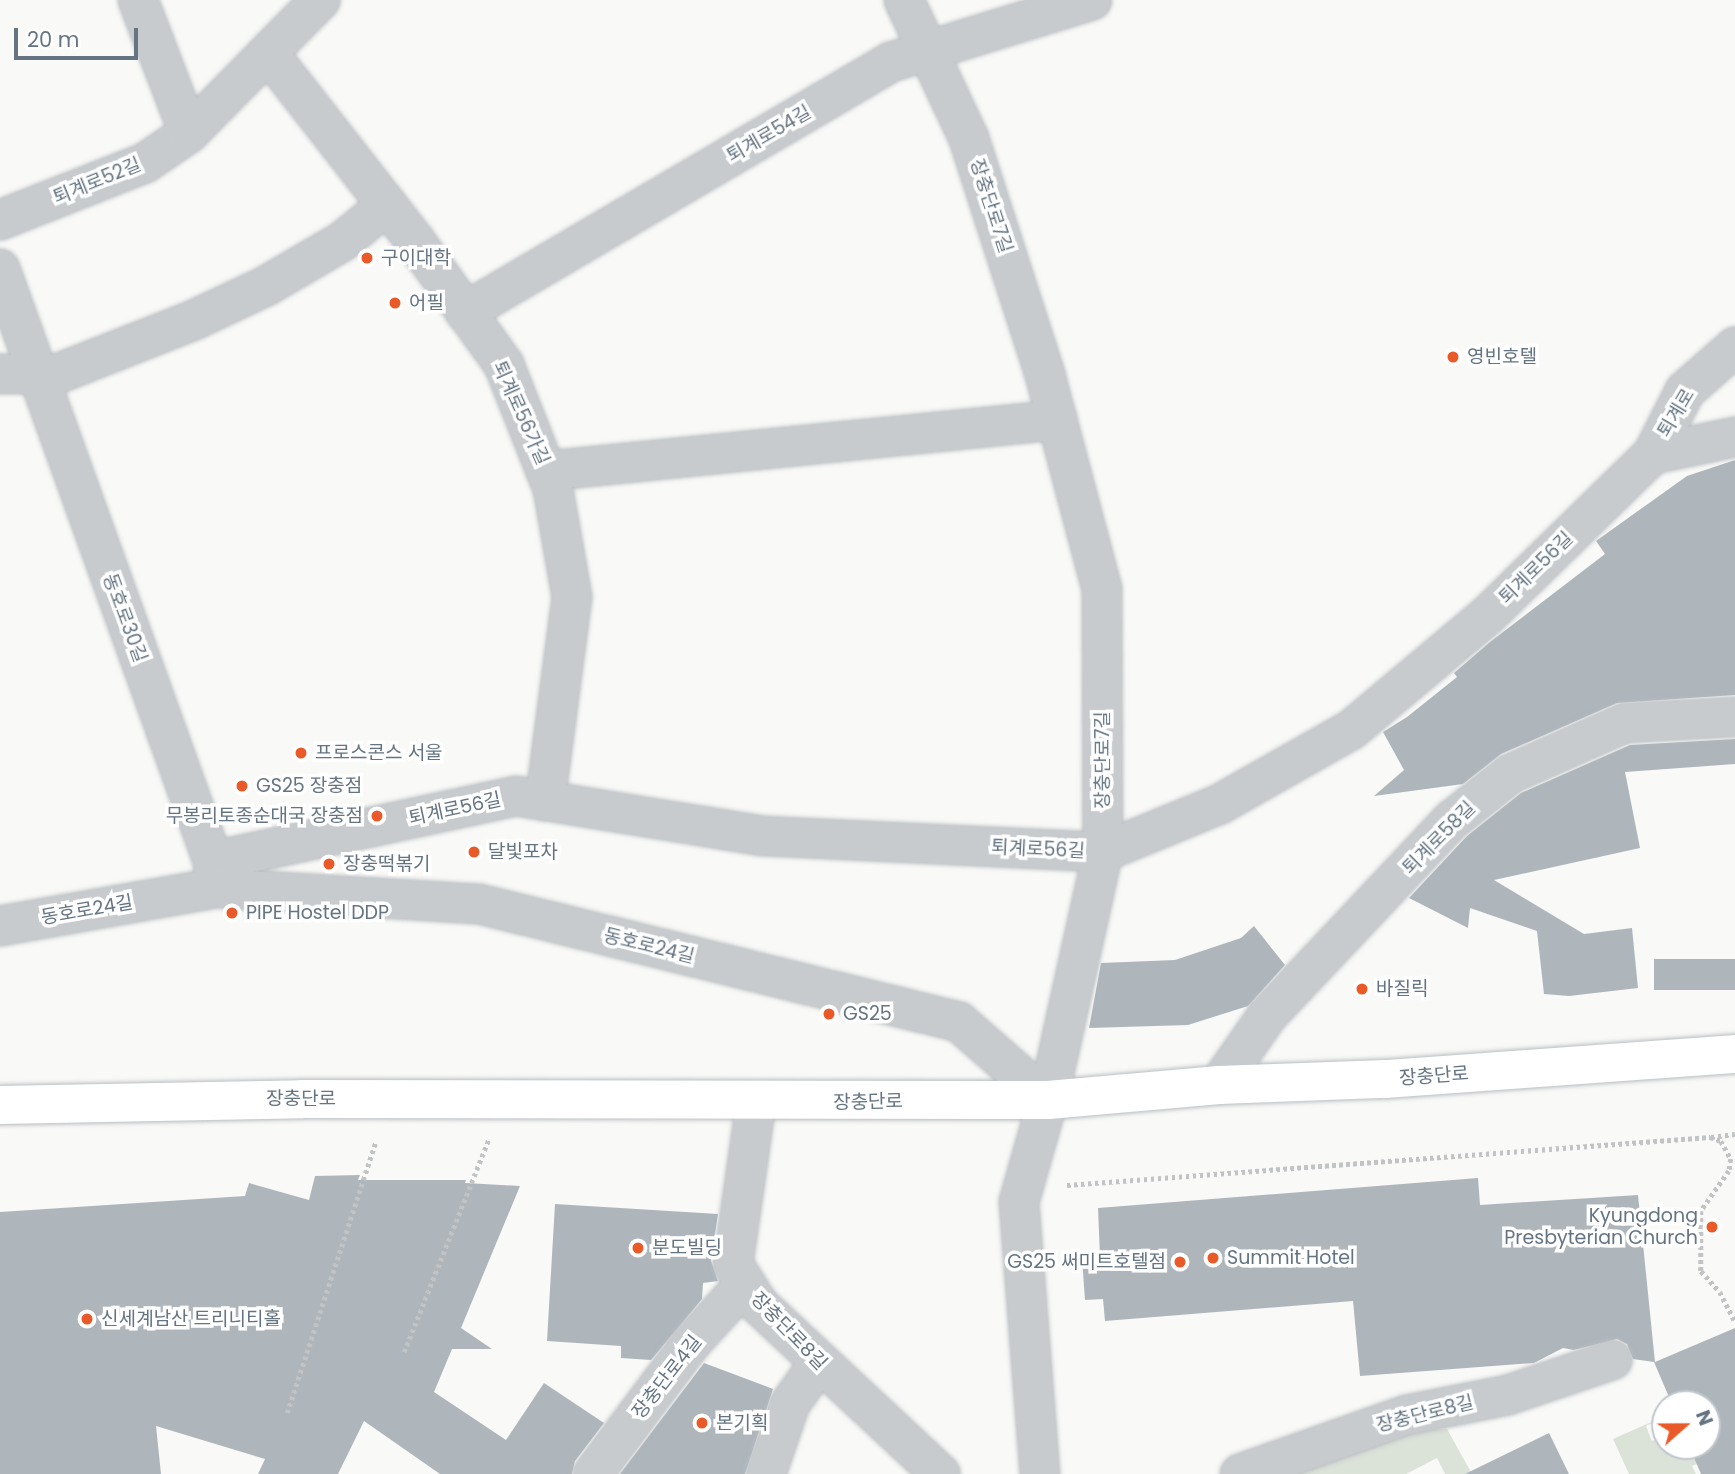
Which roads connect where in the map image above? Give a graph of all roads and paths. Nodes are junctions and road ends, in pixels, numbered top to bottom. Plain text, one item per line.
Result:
1 (138, 0) edge
2 (320, 0) edge
3 (904, 0) edge
4 (1092, 0) edge
5 (929, 50) junction
6 (269, 54) junction
7 (189, 133) junction
8 (387, 205) junction
9 (0, 220) edge
10 (0, 269) edge
11 (466, 312) junction
12 (1735, 347) edge
13 (0, 374) edge
14 (38, 375) junction
15 (1057, 420) junction
16 (1735, 437) edge
17 (1653, 454) junction
18 (546, 471) junction
19 (1735, 717) edge
20 (545, 801) junction
21 (1103, 852) junction
22 (215, 875) junction
23 (0, 926) edge
24 (1735, 1054) edge
25 (1219, 1085) junction
26 (389, 1100) junction
27 (1048, 1100) junction
28 (503, 1101) junction
29 (756, 1103) junction
30 (0, 1105) edge
31 (1735, 1134) edge
32 (1710, 1137) junction
33 (1058, 1185) dead end
34 (746, 1284) junction
35 (1735, 1321) edge
36 (404, 1352) dead end
37 (1612, 1360) dead end
38 (819, 1363) junction
39 (287, 1413) dead end
40 (593, 1474) edge
41 (766, 1474) edge
42 (940, 1474) edge
43 (1040, 1474) edge
44 (1240, 1474) edge

1 - 7 street
2 - 6 street, 퇴계로52길
3 - 5 street, 장충단로7길
4 - 5 street, 퇴계로54길
5 - 11 street, 퇴계로54길
5 - 15 street, 장충단로7길
6 - 7 street, 퇴계로52길
6 - 8 street, 퇴계로56가길
7 - 9 street, 퇴계로52길
8 - 11 street, 퇴계로56가길
8 - 14 street
10 - 14 street, 동호로30길
11 - 18 street, 퇴계로56가길
12 - 17 street, 퇴계로
13 - 14 street
14 - 22 street, 동호로30길
15 - 18 street
15 - 21 street, 장충단로7길
16 - 17 street
17 - 21 street, 퇴계로56길
18 - 20 street, 퇴계로56가길
19 - 25 street, 퇴계로58길
20 - 21 street, 퇴계로56길
20 - 22 street, 퇴계로56길
21 - 27 street, 장충단로7길
22 - 23 street, 동호로24길
22 - 27 street, 동호로24길
24 - 25 main road, 장충단로
25 - 27 main road, 장충단로
26 - 28 main road, 장충단로
26 - 30 main road, 장충단로
26 - 39 path
27 - 29 main road, 장충단로
27 - 43 street
28 - 29 main road, 장충단로
28 - 36 path
29 - 34 street, 장충단로8길
31 - 32 path
32 - 33 path
32 - 35 path
34 - 38 street, 장충단로8길
34 - 40 street, 장충단로4길
37 - 44 street, 장충단로8길
38 - 41 street
38 - 42 street, 장충단로8길

